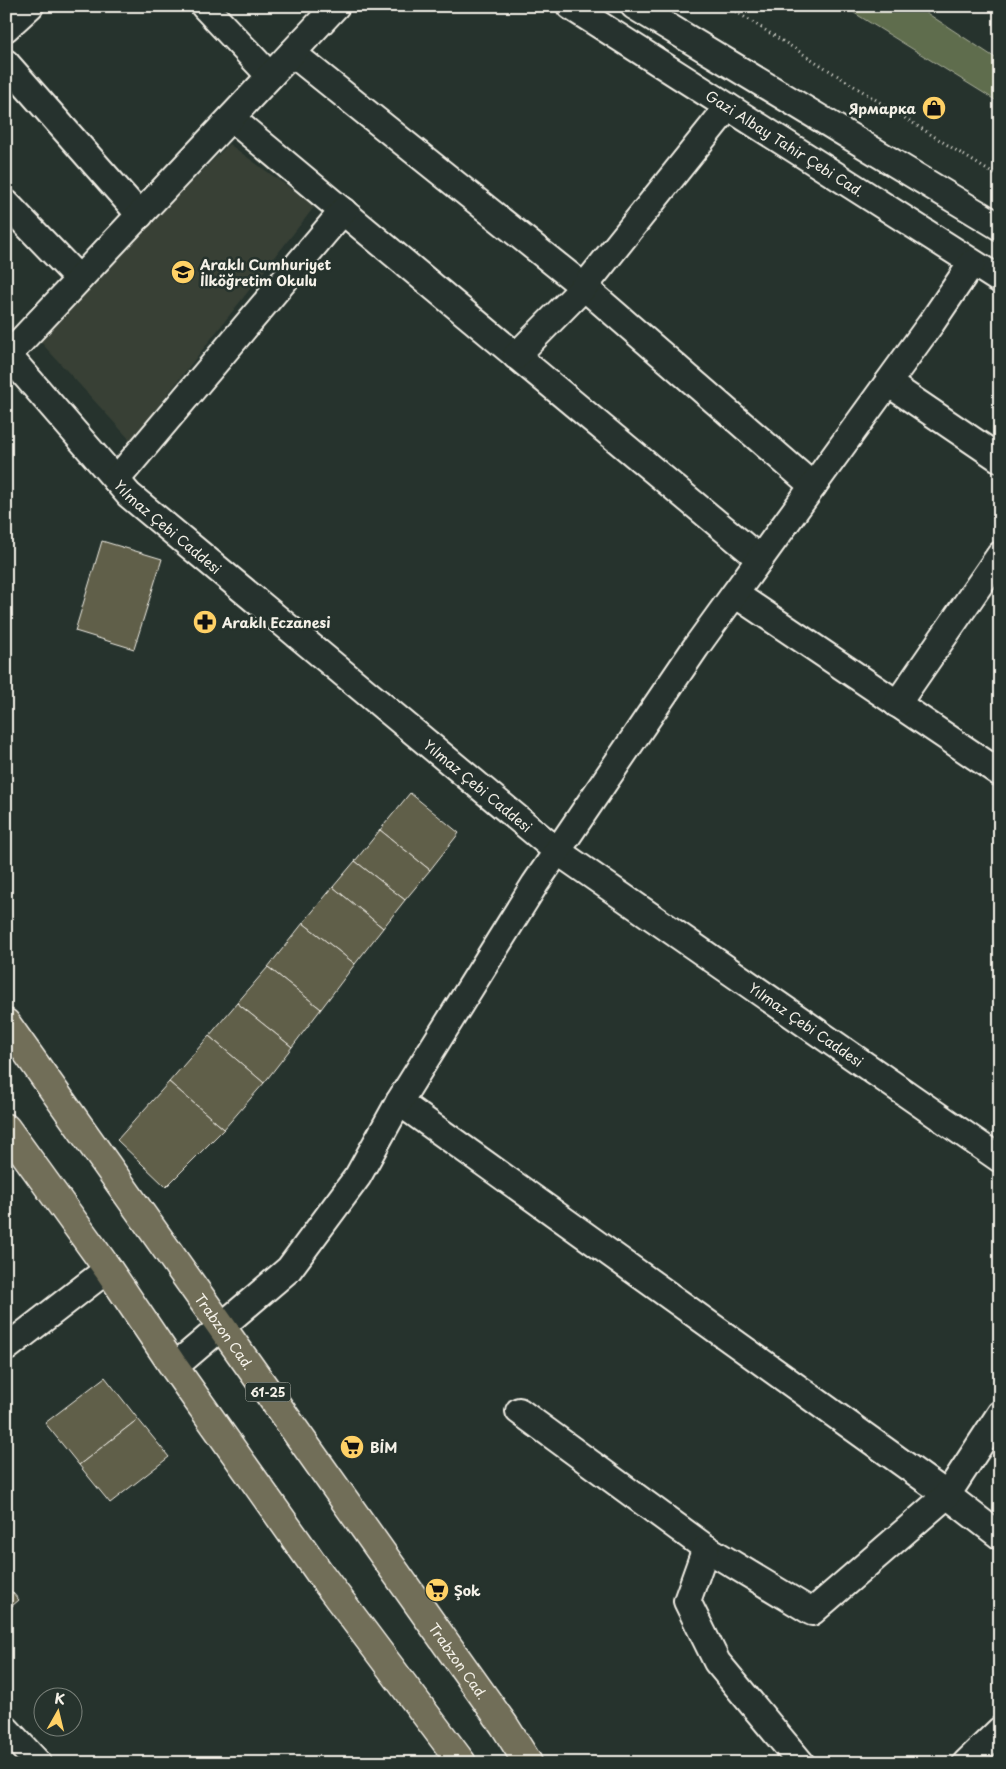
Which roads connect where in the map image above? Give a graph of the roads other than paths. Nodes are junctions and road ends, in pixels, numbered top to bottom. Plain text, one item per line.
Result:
1 (30, 6) edge
2 (204, 6) edge
3 (336, 6) edge
4 (570, 6) edge
5 (634, 6) edge
6 (6, 28) edge
7 (292, 53) junction
8 (6, 63) edge
9 (270, 76) junction
10 (728, 107) junction
11 (230, 118) junction
12 (6, 203) edge
13 (343, 211) junction
14 (140, 215) junction
15 (1000, 227) edge
16 (972, 263) junction
17 (79, 279) junction
18 (1000, 280) edge
19 (584, 287) junction
20 (7, 355) edge
21 (516, 356) junction
22 (888, 383) junction
23 (1000, 458) edge
24 (116, 480) junction
25 (813, 486) junction
26 (1000, 555) edge
27 (760, 559) junction
28 (735, 594) junction
29 (897, 704) junction
30 (1000, 774) edge
31 (557, 851) junction
32 (6, 1023) edge
33 (399, 1102) junction
34 (6, 1128) edge
35 (1000, 1159) edge
36 (108, 1269) junction
37 (222, 1327) junction
38 (6, 1348) edge
39 (174, 1367) junction
40 (519, 1411) dead end
41 (1000, 1414) edge
42 (947, 1496) junction
43 (1000, 1536) edge
44 (706, 1548) junction
45 (6, 1729) edge
46 (1000, 1730) edge
47 (38, 1763) edge
48 (462, 1763) edge
49 (528, 1763) edge
50 (801, 1763) edge
51 (966, 1763) edge

1 - 6 street
2 - 9 street
3 - 7 street
4 - 10 street, Gazi Albay Tahir Çebi Cad.
5 - 15 street
7 - 9 street
7 - 19 street
8 - 14 street
9 - 11 street
10 - 16 street, Gazi Albay Tahir Çebi Cad.
10 - 19 street
11 - 13 street
11 - 14 street
12 - 17 street
13 - 21 street
13 - 24 street
14 - 17 street
16 - 18 street, Gazi Albay Tahir Çebi Cad.
16 - 22 street
17 - 20 street
19 - 21 street
19 - 25 street
20 - 24 street, Yılmaz Çebi Caddesi
21 - 27 street
22 - 23 street
22 - 25 street
24 - 31 street, Yılmaz Çebi Caddesi
25 - 27 street
26 - 29 street
27 - 28 street
28 - 29 street
28 - 31 street
29 - 30 street
31 - 33 street
31 - 35 street, Yılmaz Çebi Caddesi
32 - 37 main road, Trabzon Cad. / 61-25
33 - 37 street
33 - 42 street
34 - 36 main road
36 - 38 street
36 - 39 main road
37 - 39 street
37 - 49 main road, Trabzon Cad. / 61-25
39 - 48 main road
40 - 44 street
41 - 42 street
42 - 43 street
42 - 44 street
44 - 50 street
45 - 47 street
46 - 51 street

